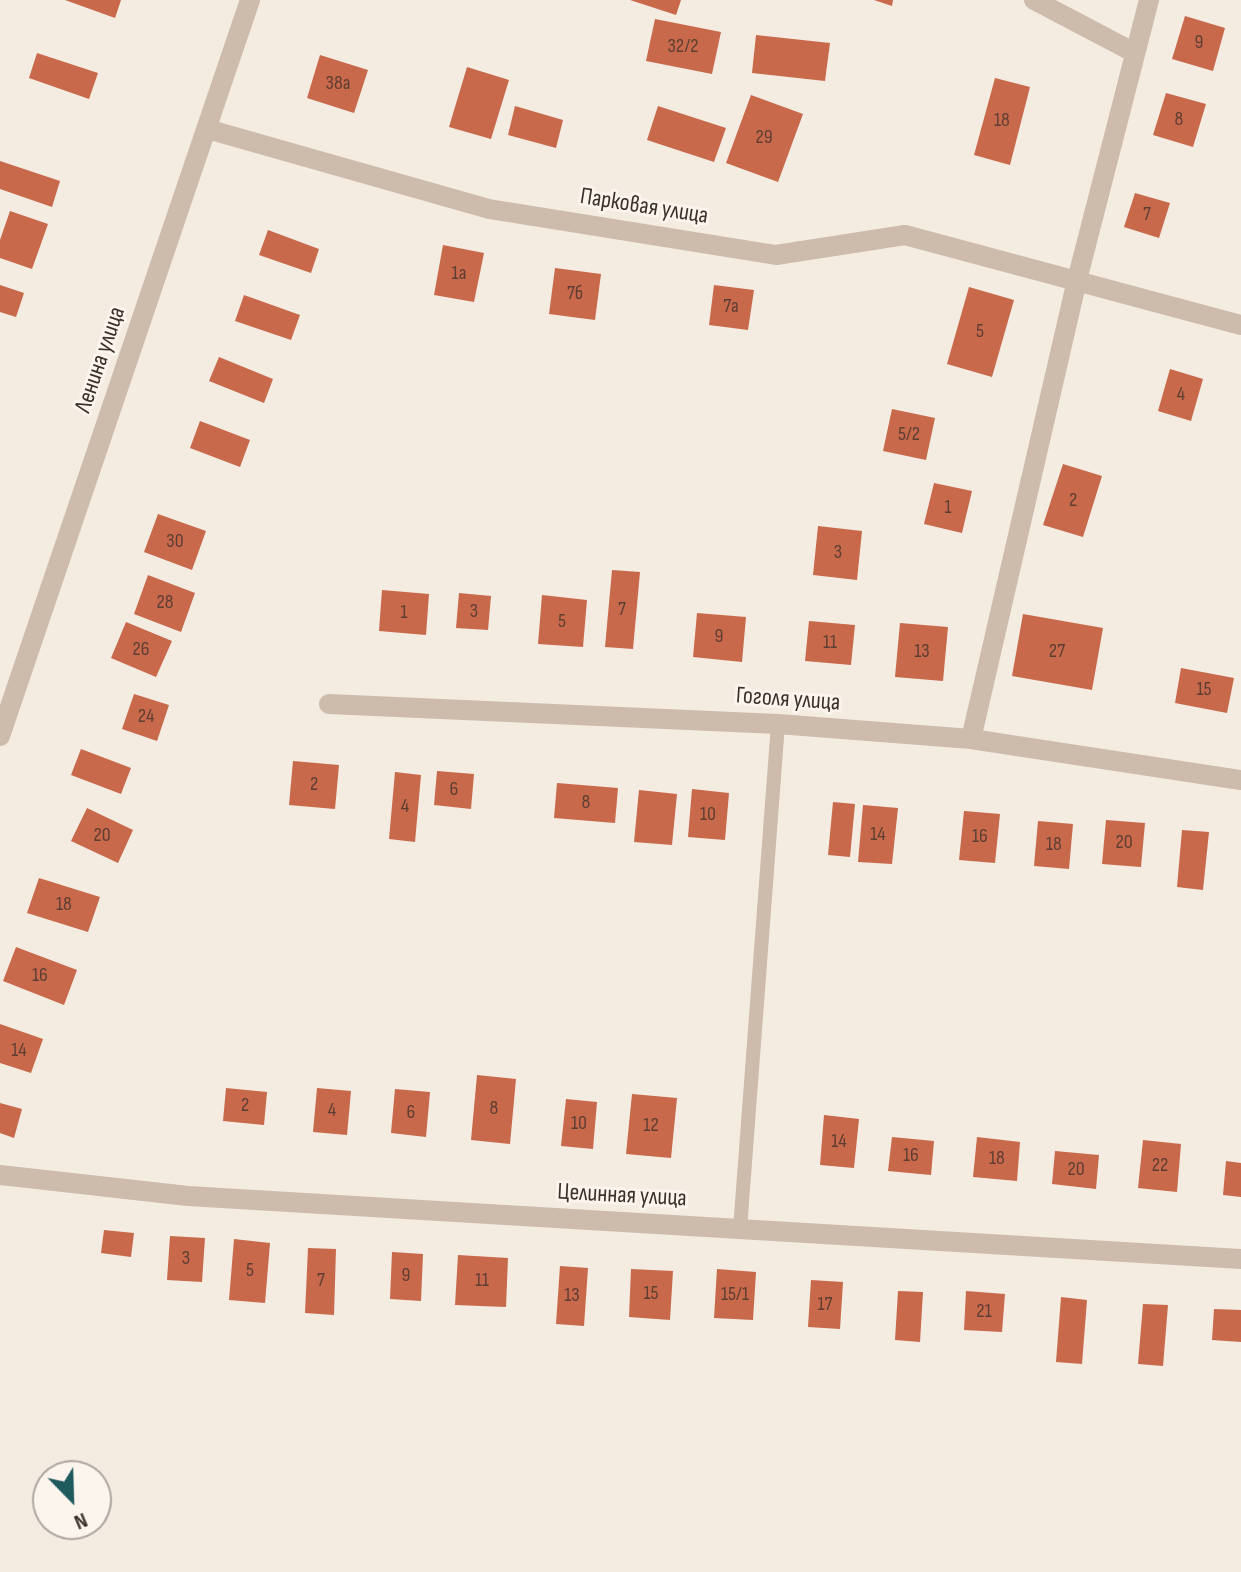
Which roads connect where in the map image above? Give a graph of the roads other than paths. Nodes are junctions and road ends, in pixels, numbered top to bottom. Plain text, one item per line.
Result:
1 (250, 0) edge
2 (1034, 0) edge
3 (1149, 0) edge
4 (1135, 53) junction
5 (207, 129) junction
6 (1077, 280) junction
7 (1241, 325) edge
8 (329, 704) dead end
9 (778, 724) junction
10 (0, 736) edge
11 (971, 739) junction
12 (1241, 780) edge
13 (0, 1175) edge
14 (740, 1229) junction
15 (1241, 1259) edge

1 - 5 street, Ленина улица
2 - 4 street
3 - 4 street
4 - 6 street
5 - 6 street, Парковая улица
5 - 10 street, Ленина улица
6 - 7 street, Парковая улица
6 - 11 street
8 - 9 street, Гоголя улица
9 - 11 street, Гоголя улица
9 - 14 lane
11 - 12 street, Гоголя улица
13 - 14 street, Целинная улица
14 - 15 street, Целинная улица

